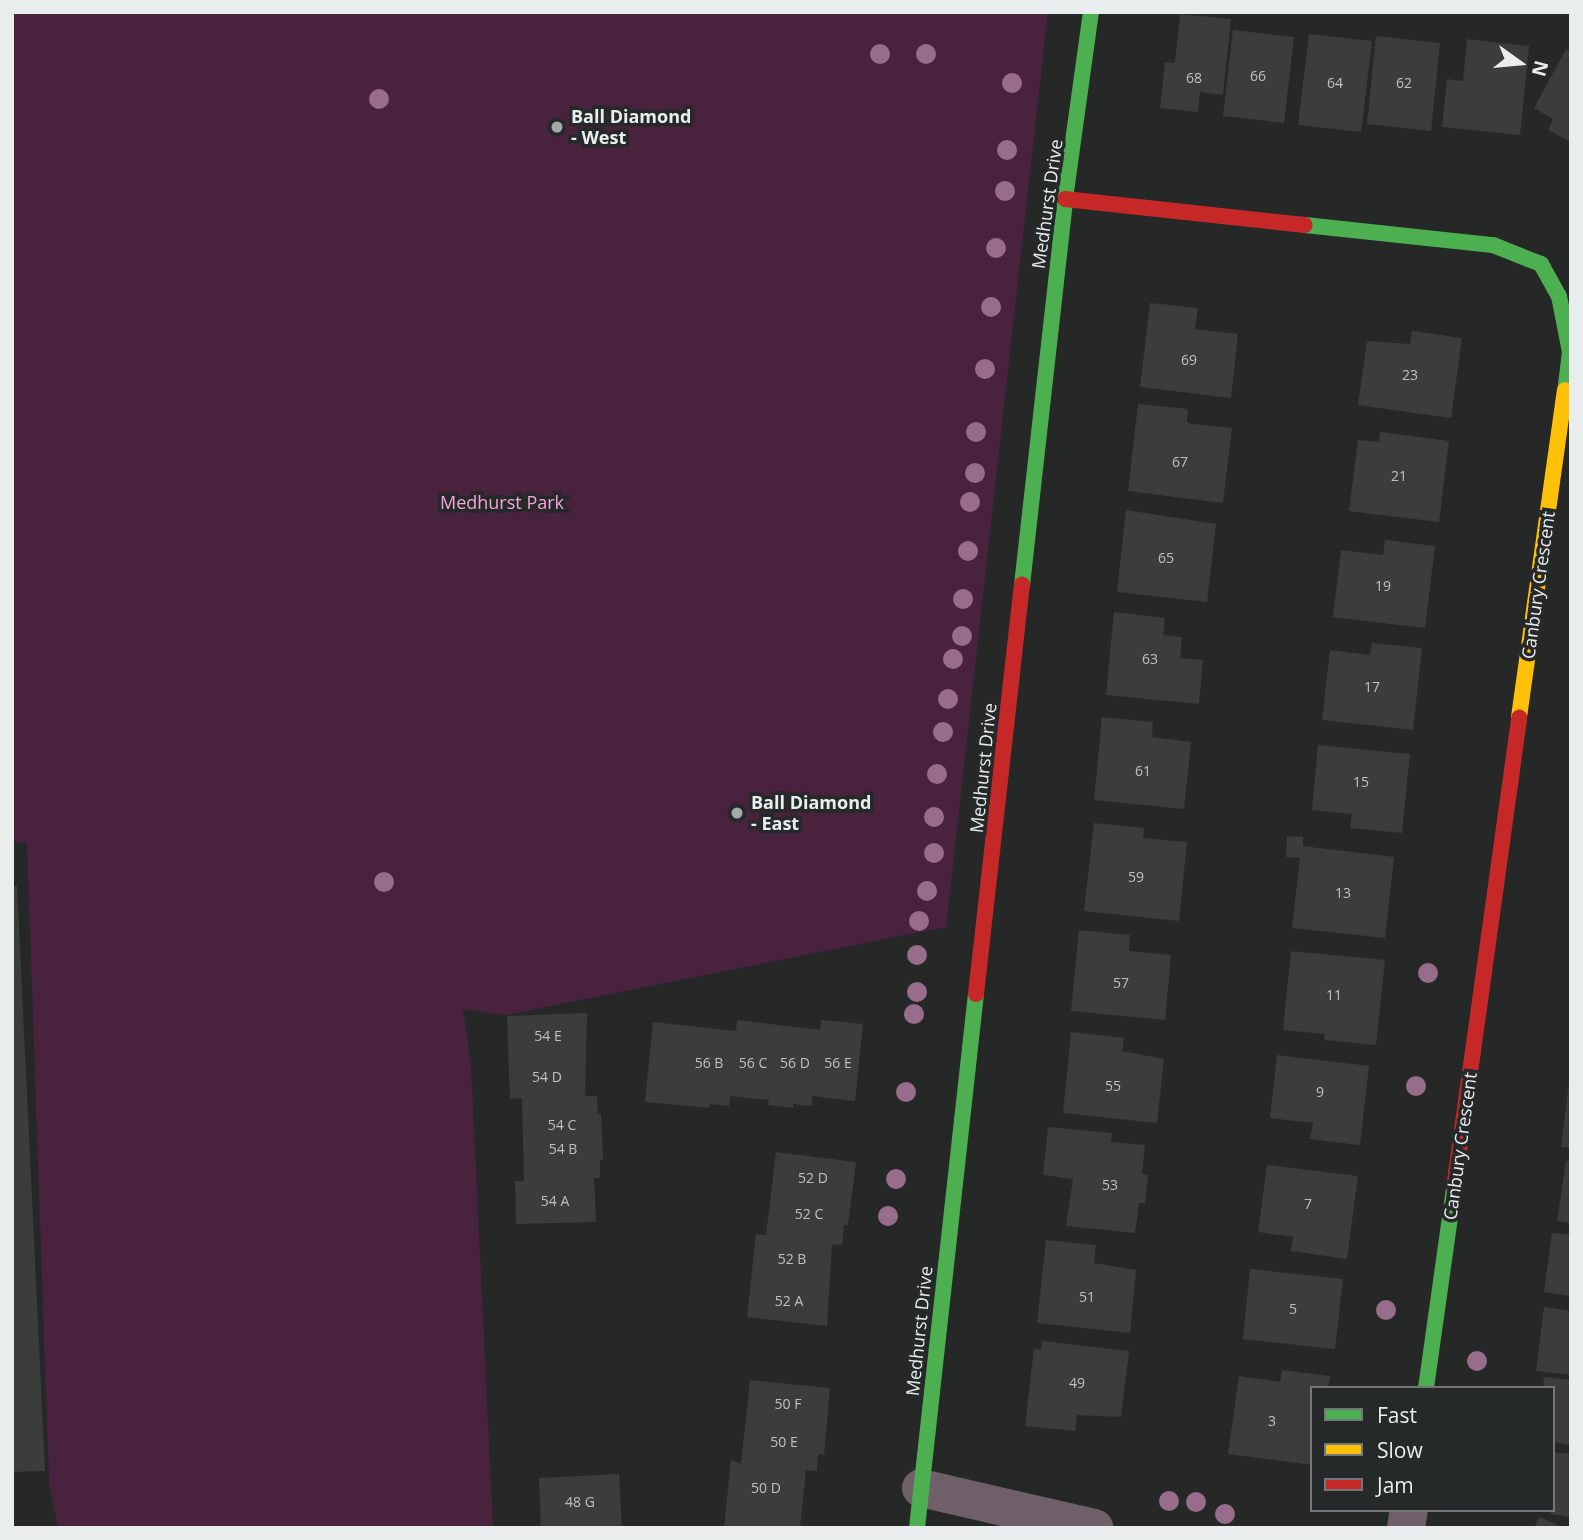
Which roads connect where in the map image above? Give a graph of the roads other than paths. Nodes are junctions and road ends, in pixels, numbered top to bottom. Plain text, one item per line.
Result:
1 (1091, 12) edge
2 (1065, 199) junction
3 (1426, 1386) edge
4 (921, 1488) junction
5 (918, 1528) edge
6 (1094, 1528) edge

1 - 2 street, Medhurst Drive
2 - 3 street, Canbury Crescent
2 - 4 street, Medhurst Drive
4 - 5 street, Medhurst Drive
4 - 6 street

